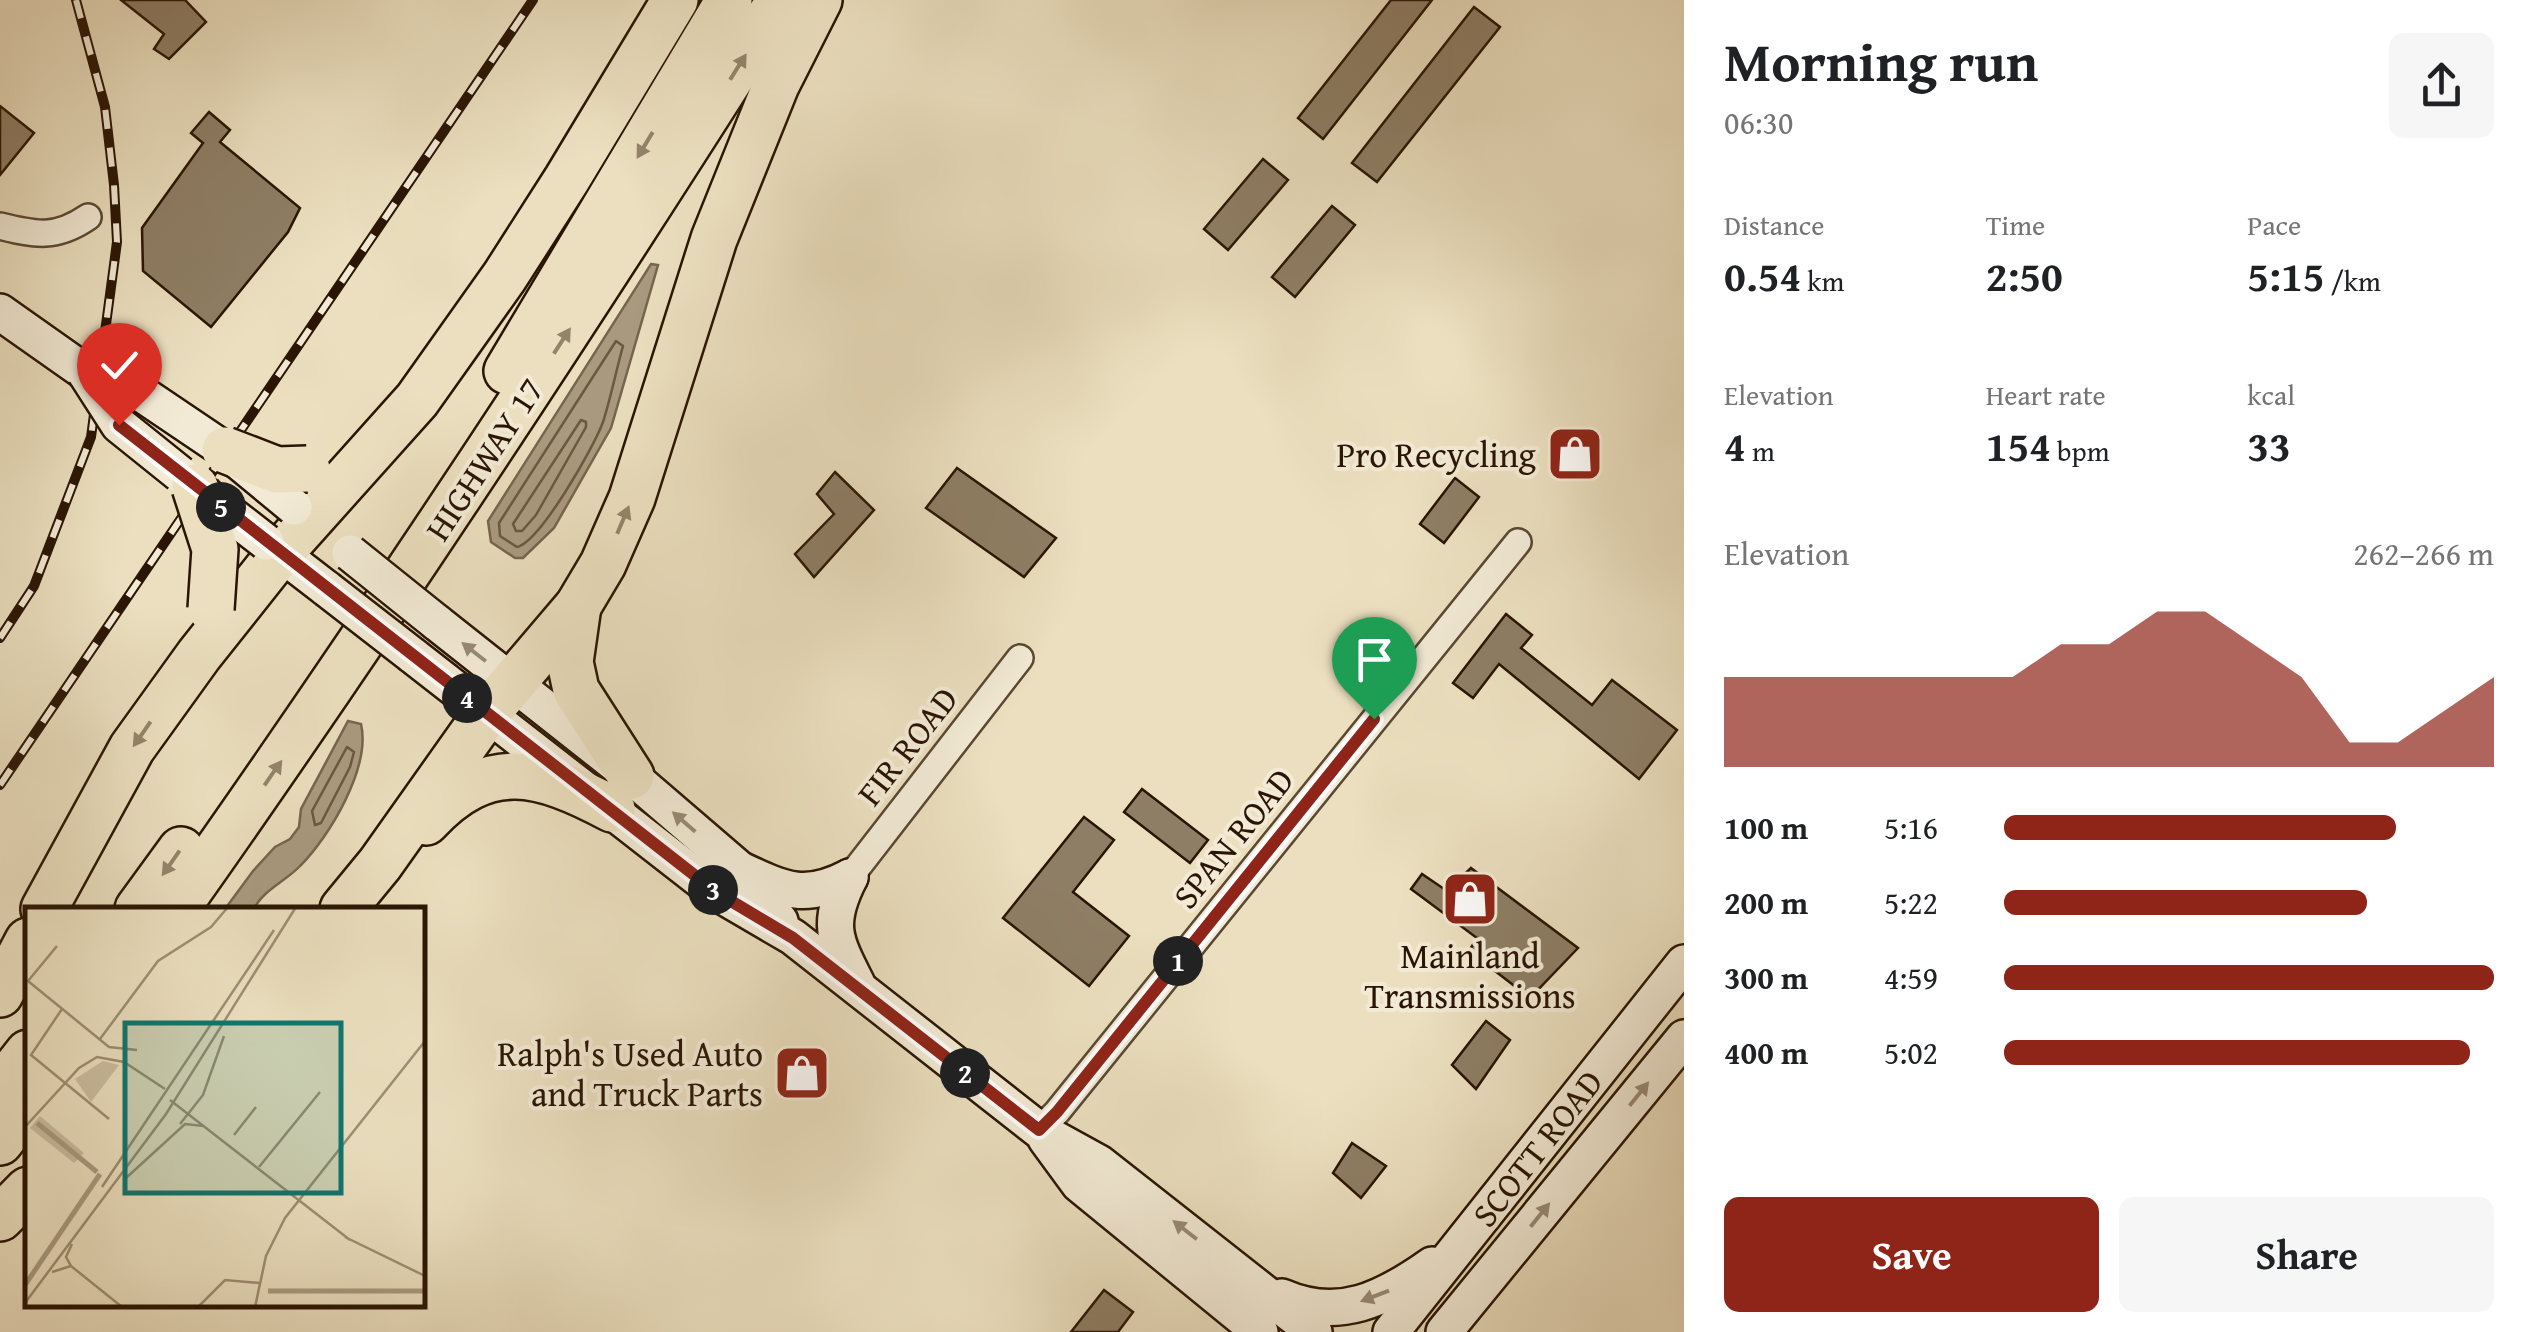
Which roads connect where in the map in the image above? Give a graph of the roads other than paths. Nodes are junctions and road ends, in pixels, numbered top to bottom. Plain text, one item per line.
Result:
1 (676, 0) edge
2 (729, 0) edge
3 (780, 0) edge
4 (819, 0) edge
5 (88, 217) dead end
6 (0, 226) edge
7 (12, 320) edge
8 (85, 372) junction
9 (417, 400) junction
10 (225, 450) junction
11 (194, 487) junction
12 (288, 531) junction
13 (1518, 542) dead end
14 (578, 606) junction
15 (199, 655) junction
16 (1020, 658) dead end
17 (500, 698) junction
18 (621, 792) junction
19 (380, 864) junction
20 (738, 868) junction
21 (850, 877) junction
22 (46, 907) edge
23 (140, 907) edge
24 (178, 907) edge
25 (345, 907) edge
26 (793, 938) junction
27 (25, 947) edge
28 (1684, 963) edge
29 (0, 994) edge
30 (862, 994) junction
31 (1684, 1038) edge
32 (25, 1057) edge
33 (0, 1089) edge
34 (25, 1110) edge
35 (1039, 1130) junction
36 (0, 1142) edge
37 (25, 1193) edge
38 (0, 1218) edge
39 (1458, 1247) junction
40 (1488, 1280) junction
41 (1255, 1318) edge
42 (1314, 1332) edge
43 (1391, 1332) edge
44 (1444, 1332) edge
45 (1464, 1332) edge

1 - 9 highway
2 -> 23 highway, HIGHWAY 17
24 -> 3 highway, HIGHWAY 17
14 -> 4 highway
5 - 6 street
7 - 8 main road
8 - 10 main road, bridge
8 - 11 main road, bridge
9 - 10 highway, bridge
9 - 12 highway
10 - 12 main road, bridge
11 - 12 main road, bridge
11 - 15 highway, bridge
12 - 15 highway
17 -> 12 main road, bridge
12 - 17 main road, bridge
13 - 35 street, SPAN ROAD
14 - 17 highway
14 - 18 highway
15 -> 22 highway
16 - 21 street, FIR ROAD
17 - 18 main road
17 - 19 highway
18 - 19 highway
20 -> 18 main road
18 - 26 main road
19 - 25 highway
20 - 21 main road
20 - 26 main road
21 - 30 main road
26 - 30 main road
27 - 29 highway
28 - 39 main road, SCOTT ROAD
30 - 35 main road
40 -> 31 main road, SCOTT ROAD
32 - 33 highway
34 - 36 highway
35 - 41 main road
37 - 38 highway
39 -> 41 main road
39 - 43 main road, SCOTT ROAD
40 - 44 main road, SCOTT ROAD
40 - 45 main road
41 - 42 main road

